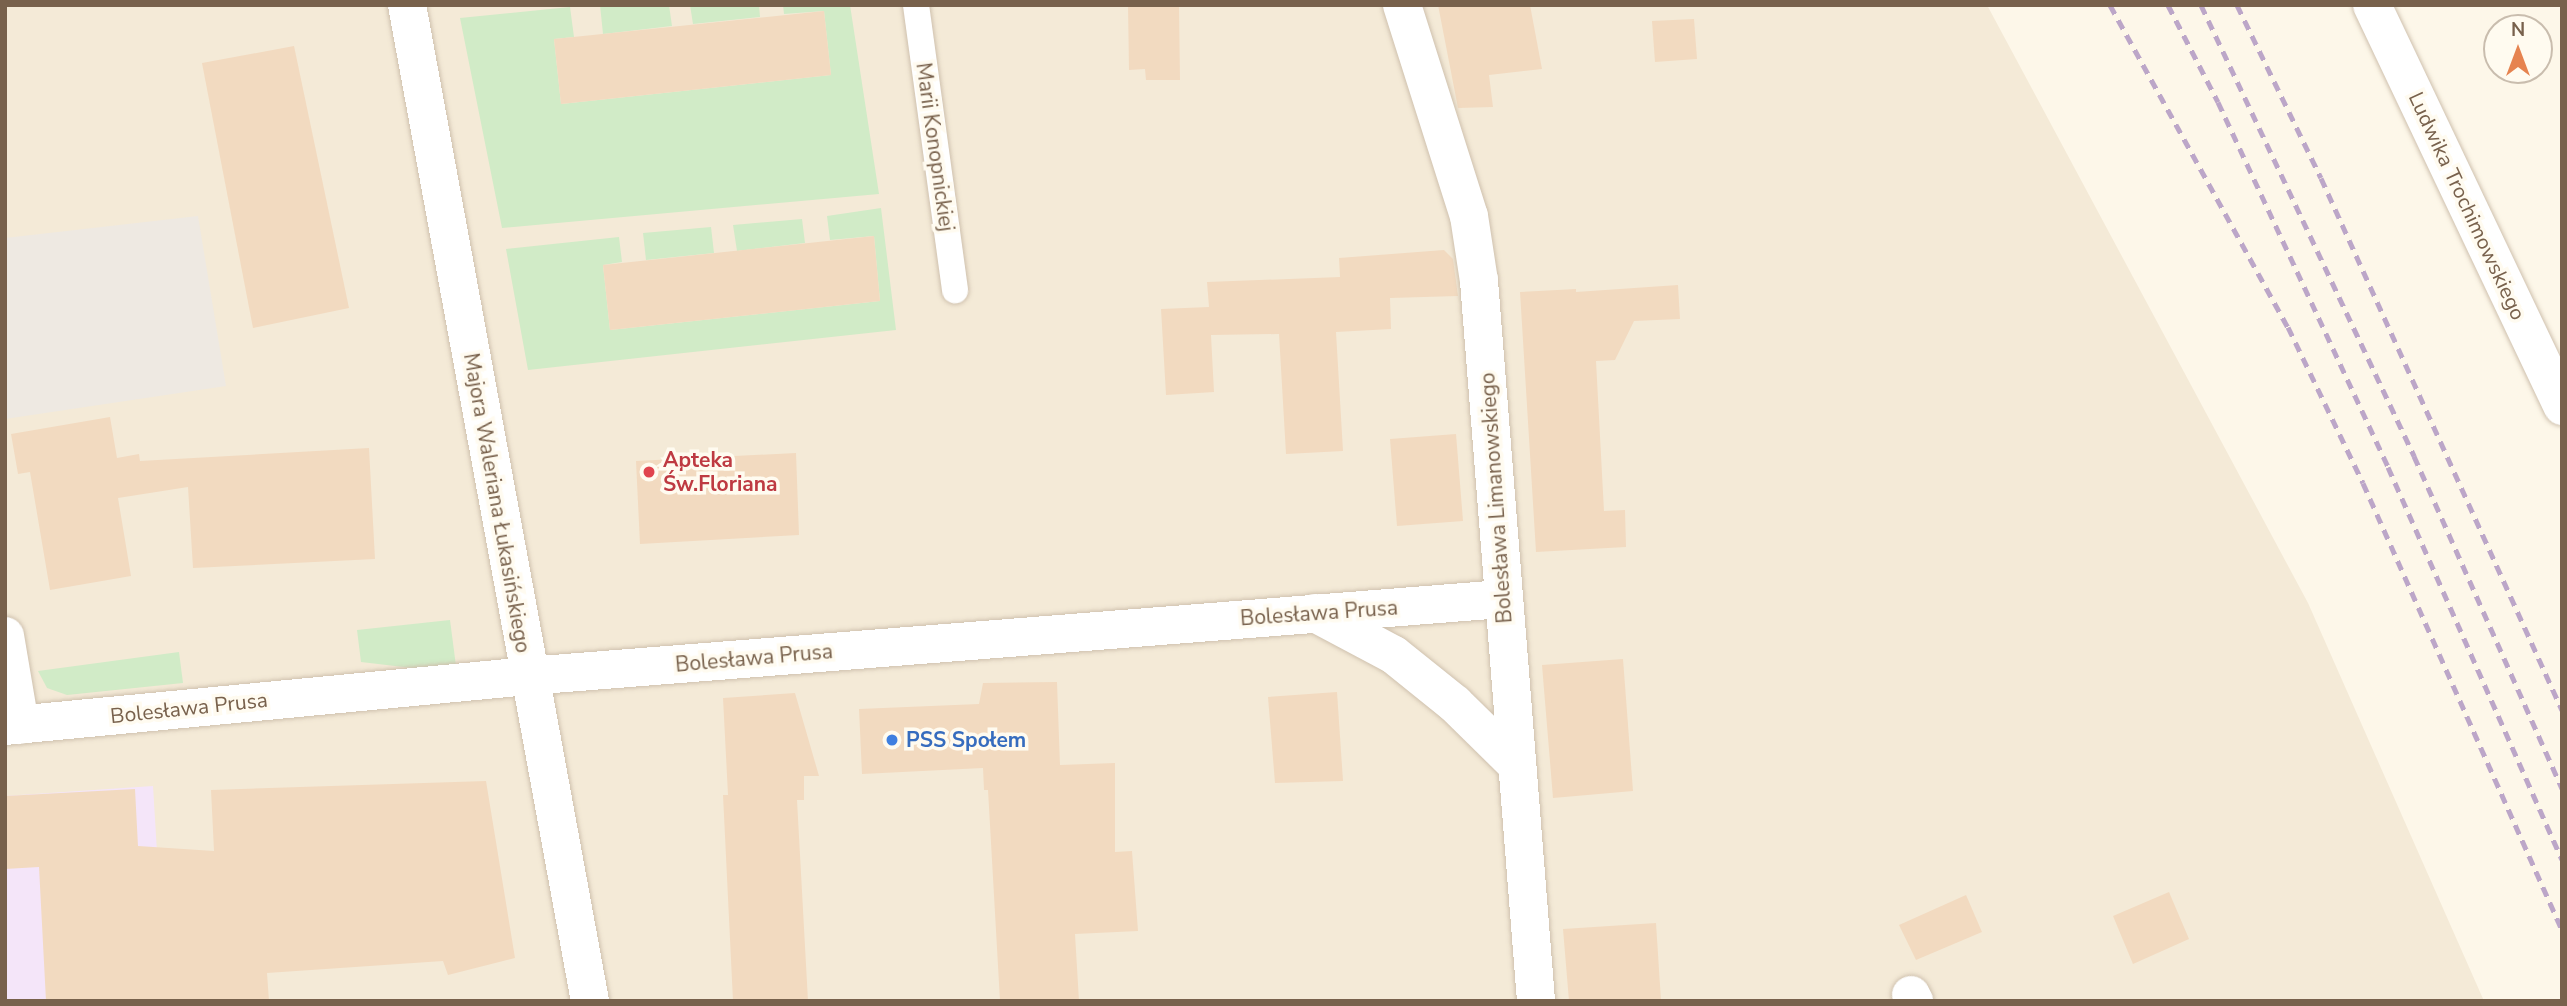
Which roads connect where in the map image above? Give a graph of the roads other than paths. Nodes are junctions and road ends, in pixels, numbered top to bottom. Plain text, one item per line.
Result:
1 (407, 5) edge
2 (916, 5) edge
3 (1402, 5) edge
4 (2372, 5) edge
5 (955, 290) dead end
6 (2562, 406) edge
7 (1503, 599) junction
8 (1315, 613) junction
9 (5, 636) edge
10 (528, 676) junction
11 (13, 725) edge
12 (1517, 764) junction
13 (590, 1001) edge
14 (1536, 1001) edge

1 - 10 street, Majora Waleriana Łukasińskiego
2 - 5 lane, Marii Konopnickiej
3 - 7 street, Bolesława Limanowskiego
4 - 6 street, Ludwika Trochimowskiego
7 - 8 street, Bolesława Prusa
7 - 12 street, Bolesława Limanowskiego
8 - 10 street, Bolesława Prusa
8 - 12 street
9 - 11 street
10 - 11 street, Bolesława Prusa
10 - 13 street, Majora Waleriana Łukasińskiego
12 - 14 street, Bolesława Limanowskiego

